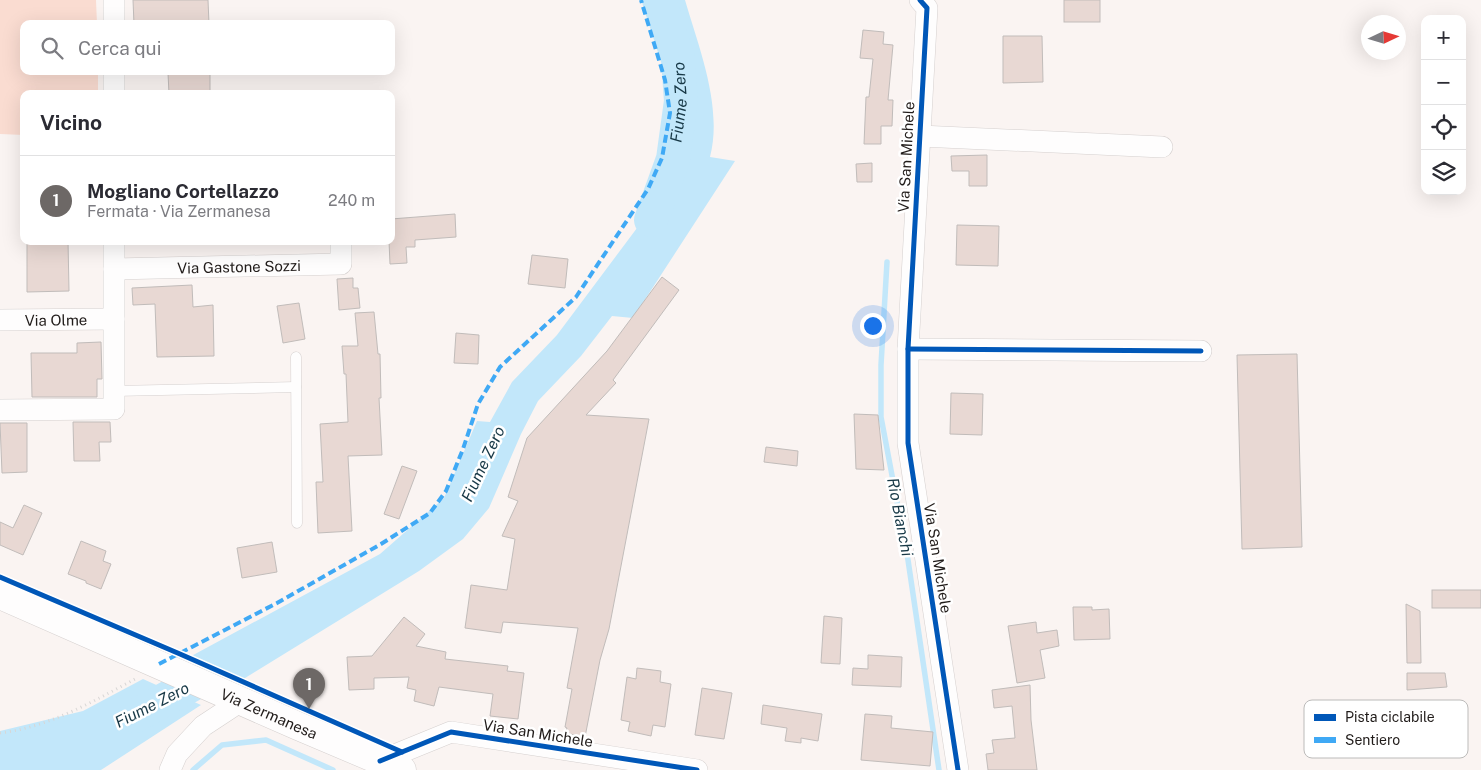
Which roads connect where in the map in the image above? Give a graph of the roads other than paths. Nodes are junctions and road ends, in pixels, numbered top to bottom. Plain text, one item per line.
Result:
1 (114, 0) edge
2 (920, 0) edge
3 (114, 20) edge
4 (114, 75) edge
5 (114, 90) edge
6 (920, 136) junction
7 (1162, 147) dead end
8 (114, 245) edge
9 (341, 245) edge
10 (114, 269) junction
11 (114, 319) junction
12 (0, 320) edge
13 (908, 349) junction
14 (1201, 351) dead end
15 (296, 357) dead end
16 (296, 388) junction
17 (114, 400) junction
18 (0, 410) edge
19 (298, 523) dead end
20 (0, 595) edge
21 (230, 696) junction
22 (391, 766) edge
23 (170, 770) edge
24 (697, 770) edge
25 (958, 770) edge

1 - 3 street
2 - 6 street, Via San Michele
4 - 5 street
6 - 7 street, Via San Michele
6 - 13 street, Via San Michele
8 - 10 street
9 - 10 street, Via Gastone Sozzi
10 - 11 street
11 - 12 street, Via Olme
11 - 17 street
13 - 14 street
13 - 25 street, Via San Michele
15 - 16 lane
16 - 17 lane
16 - 19 lane
17 - 18 street
20 - 21 main road, Via Zermanesa
21 - 22 main road, Via Zermanesa
21 - 23 street
22 - 24 street, Via San Michele

